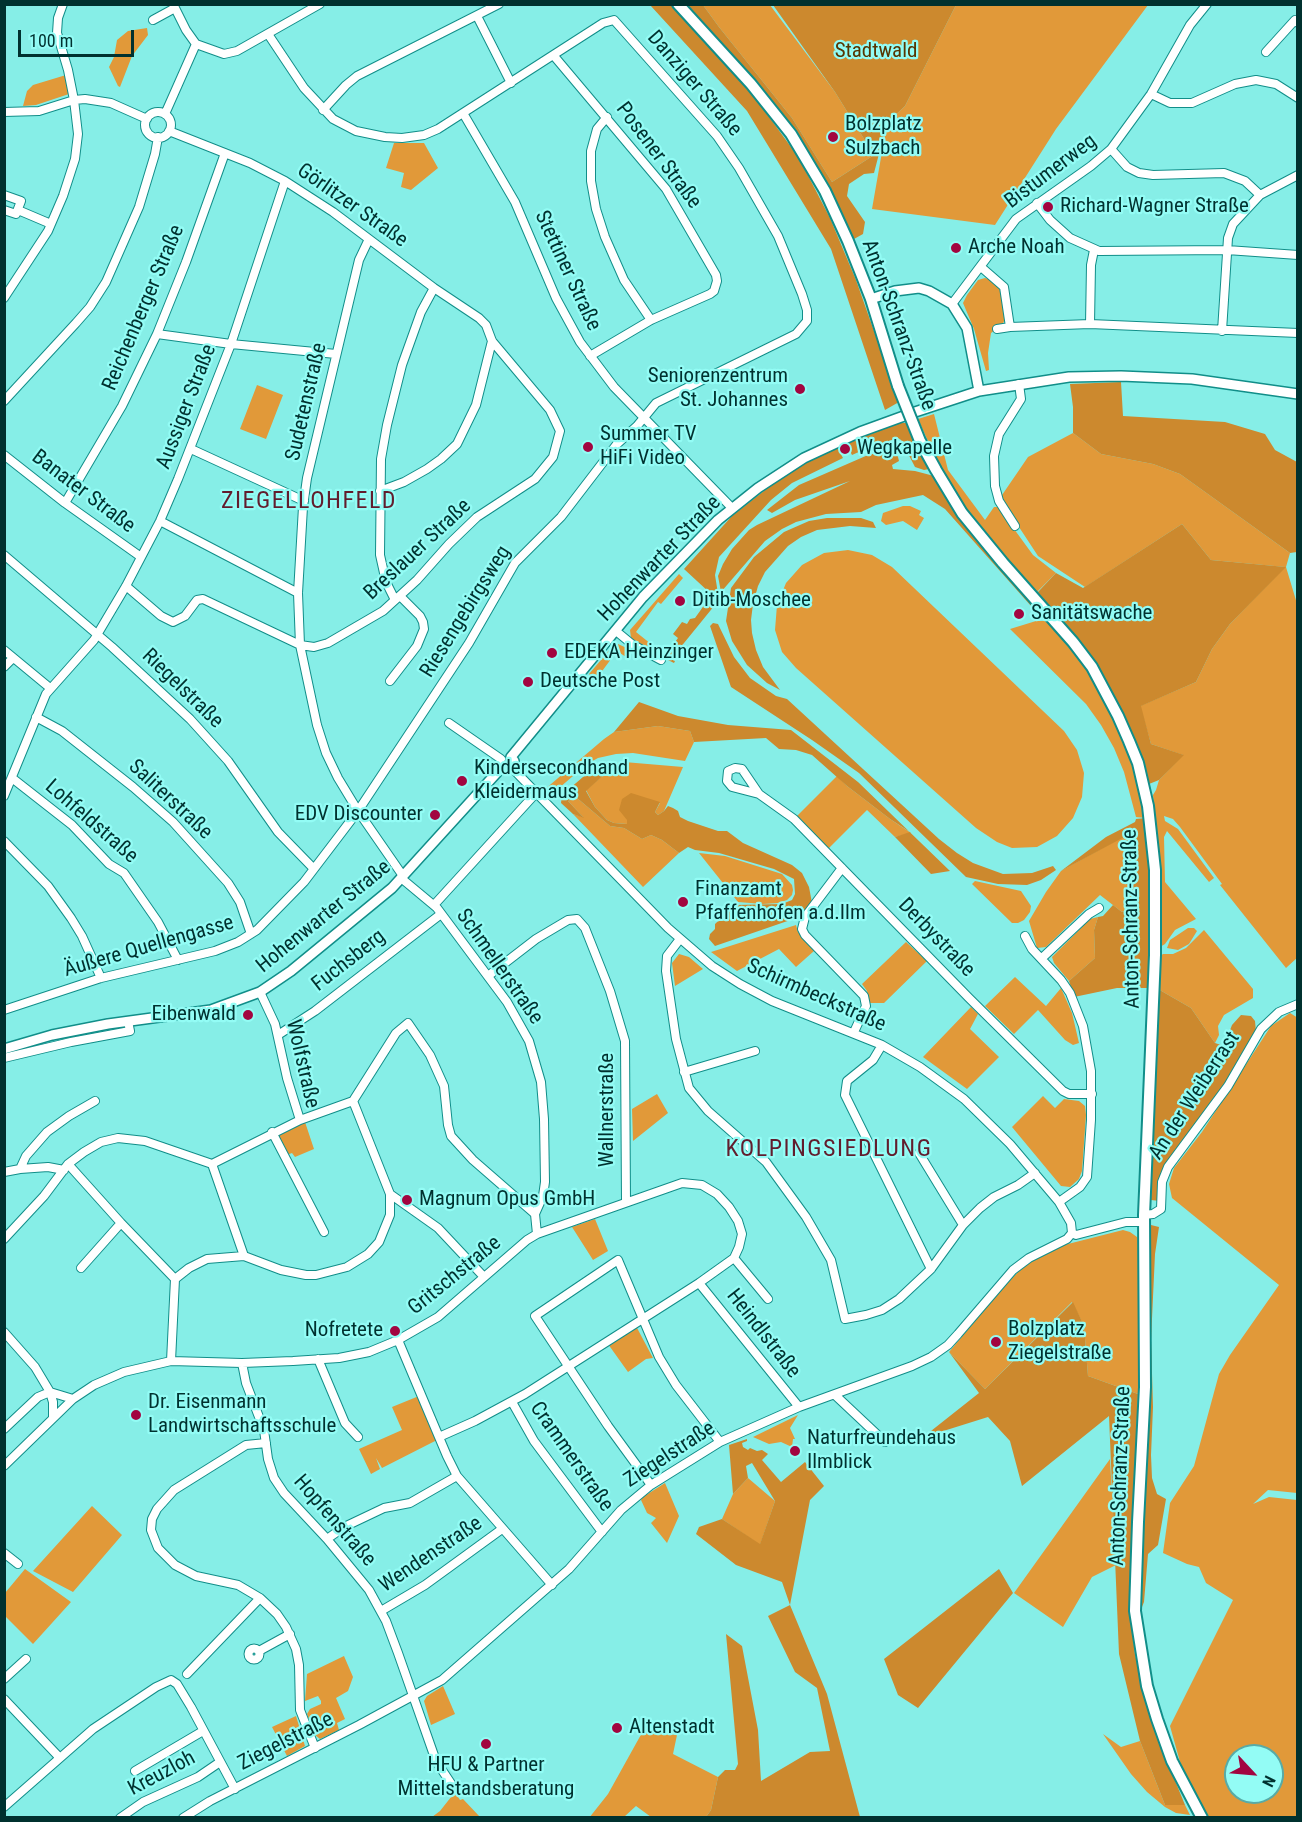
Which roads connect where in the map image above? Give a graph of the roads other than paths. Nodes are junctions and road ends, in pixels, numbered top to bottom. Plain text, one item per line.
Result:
1 (63, 4) edge
2 (320, 4) edge
3 (499, 4) edge
4 (678, 4) edge
5 (1207, 4) edge
6 (174, 6) edge
7 (477, 16) junction
8 (153, 20) dead end
9 (1298, 22) edge
10 (268, 34) junction
11 (196, 44) junction
12 (1266, 52) dead end
13 (554, 56) junction
14 (511, 83) junction
15 (1151, 94) junction
16 (1298, 98) edge
17 (74, 100) junction
18 (323, 110) junction
19 (4, 112) edge
20 (463, 113) junction
21 (165, 114) junction
22 (607, 117) junction
23 (147, 118) junction
24 (169, 131) junction
25 (158, 138) junction
26 (1111, 149) junction
27 (225, 153) junction
28 (1298, 176) edge
29 (285, 181) junction
30 (4, 195) edge
31 (1260, 195) junction
32 (1037, 203) junction
33 (4, 210) edge
34 (18, 210) junction
35 (51, 224) junction
36 (369, 239) junction
37 (1094, 250) junction
38 (1227, 250) junction
39 (1298, 255) edge
40 (981, 267) junction
41 (8, 285) edge
42 (434, 288) junction
43 (4, 298) edge
44 (872, 299) junction
45 (952, 304) junction
46 (651, 320) junction
47 (1090, 324) junction
48 (1010, 327) junction
49 (997, 329) dead end
50 (1221, 331) junction
51 (1298, 333) edge
52 (157, 334) junction
53 (492, 341) junction
54 (231, 344) junction
55 (336, 354) junction
56 (590, 356) junction
57 (1019, 384) junction
58 (979, 391) junction
59 (1298, 394) edge
60 (4, 401) edge
61 (915, 412) dead end
62 (904, 416) dead end
63 (644, 417) junction
64 (191, 448) junction
65 (4, 455) edge
66 (380, 491) junction
67 (304, 501) junction
68 (65, 503) junction
69 (732, 508) junction
70 (160, 521) junction
71 (1015, 526) dead end
72 (4, 555) edge
73 (141, 557) junction
74 (126, 586) junction
75 (298, 593) junction
76 (398, 598) junction
77 (616, 631) junction
78 (97, 635) junction
79 (300, 645) junction
80 (4, 650) edge
81 (13, 658) junction
82 (661, 660) dead end
83 (4, 667) edge
84 (390, 681) dead end
85 (51, 688) junction
86 (36, 717) junction
87 (449, 723) dead end
88 (506, 763) junction
89 (12, 778) junction
90 (537, 792) junction
91 (759, 794) dead end
92 (4, 796) edge
93 (358, 811) junction
94 (4, 841) edge
95 (842, 868) junction
96 (314, 869) junction
97 (402, 877) junction
98 (434, 905) junction
99 (1099, 908) dead end
100 (441, 914) junction
101 (252, 934) junction
102 (1025, 936) dead end
103 (680, 939) junction
104 (1042, 958) junction
105 (178, 960) junction
106 (488, 976) junction
107 (101, 978) junction
108 (260, 992) junction
109 (1298, 1004) edge
110 (4, 1010) edge
111 (128, 1021) junction
112 (854, 1032) junction
113 (278, 1035) junction
114 (882, 1044) junction
115 (4, 1048) edge
116 (755, 1051) dead end
117 (4, 1058) edge
118 (684, 1071) junction
119 (1092, 1094) junction
120 (95, 1101) dead end
121 (353, 1101) junction
122 (300, 1120) junction
123 (272, 1132) junction
124 (919, 1153) dead end
125 (212, 1164) junction
126 (66, 1167) junction
127 (20, 1169) junction
128 (4, 1172) edge
129 (1035, 1173) junction
130 (390, 1194) junction
131 (626, 1202) junction
132 (1059, 1202) junction
133 (535, 1214) junction
134 (1144, 1218) junction
135 (121, 1223) junction
136 (963, 1225) junction
137 (324, 1232) dead end
138 (1072, 1233) junction
139 (537, 1234) junction
140 (4, 1239) edge
141 (244, 1256) junction
142 (734, 1258) junction
143 (81, 1268) dead end
144 (930, 1269) junction
145 (484, 1277) junction
146 (175, 1279) junction
147 (699, 1283) junction
148 (768, 1299) dead end
149 (642, 1318) junction
150 (4, 1332) edge
151 (399, 1340) junction
152 (318, 1359) junction
153 (171, 1361) junction
154 (242, 1363) junction
155 (567, 1367) junction
156 (50, 1392) junction
157 (835, 1395) junction
158 (72, 1399) junction
159 (512, 1402) junction
160 (799, 1407) junction
161 (52, 1417) junction
162 (4, 1429) edge
163 (358, 1437) dead end
164 (439, 1437) junction
165 (720, 1442) junction
166 (885, 1442) dead end
167 (266, 1443) junction
168 (4, 1466) edge
169 (457, 1476) junction
170 (651, 1485) junction
171 (502, 1529) junction
172 (602, 1532) junction
173 (327, 1539) junction
174 (4, 1553) edge
175 (18, 1564) dead end
176 (552, 1585) junction
177 (260, 1598) junction
178 (381, 1611) junction
179 (290, 1635) junction
180 (259, 1651) dead end
181 (26, 1659) dead end
182 (187, 1674) dead end
183 (4, 1679) edge
184 (413, 1697) junction
185 (4, 1699) edge
186 (203, 1731) junction
187 (315, 1748) junction
188 (59, 1757) junction
189 (220, 1762) junction
190 (135, 1771) dead end
191 (453, 1785) dead end
192 (235, 1789) junction
193 (4, 1807) edge
194 (120, 1818) edge
195 (183, 1818) edge
196 (1202, 1818) edge

1 - 17 street
2 - 10 street
3 - 7 street
4 - 44 main road, Anton-Schranz-Straße
5 - 15 street, Bistumerweg
6 - 8 street
6 - 11 street
7 - 14 street
7 - 18 street
9 - 12 street
10 - 11 street
10 - 18 street, Danziger Straße
11 - 21 street
13 - 14 street, Danziger Straße
13 - 22 street, Posener Straße
13 - 63 street, Danziger Straße
14 - 20 street, Danziger Straße
15 - 16 street
15 - 26 street, Bistumerweg
17 - 19 street
17 - 23 street
17 - 35 street
18 - 20 street, Danziger Straße
20 - 56 street, Stettiner Straße
21 - 23 street
21 - 24 street
22 - 46 street
22 - 46 street, Posener Straße
23 - 25 street
24 - 25 street
24 - 27 street, Görlitzer Straße
25 - 60 street
26 - 31 street
26 - 32 street, Bistumerweg
27 - 29 street, Görlitzer Straße
27 - 52 street, Reichenberger Straße
28 - 31 street
29 - 36 street, Görlitzer Straße
29 - 54 street, Aussiger Straße
30 - 34 street
31 - 38 street
32 - 37 street
32 - 40 street, Bistumerweg
33 - 34 street
34 - 35 street
35 - 41 street
36 - 42 street, Görlitzer Straße
36 - 55 street, Sudetenstraße
37 - 38 street
37 - 47 street
38 - 39 street
38 - 50 street
40 - 45 street, Bistumerweg
40 - 48 street
41 - 43 street
42 - 53 street, Görlitzer Straße
42 - 66 street
44 - 45 street
44 - 134 main road, Anton-Schranz-Straße, bridge
45 - 58 street
46 - 56 street, Posener Straße
47 - 48 street
47 - 50 street
48 - 49 street
50 - 51 street
52 - 54 street
52 - 68 street, Reichenberger Straße
53 - 66 street
53 - 76 street, Breslauer Straße
54 - 55 street
54 - 64 street, Aussiger Straße
55 - 67 street, Sudetenstraße
56 - 63 street, Stettiner Straße
57 - 58 street
57 - 59 street
57 - 71 street
58 - 61 street
62 - 69 street, Hohenwarter Straße
63 - 69 street, Stettiner Straße
63 - 93 street, Riesengebirgsweg
64 - 67 street
64 - 70 street, Aussiger Straße
65 - 68 street, Banater Straße
66 - 76 street
67 - 75 street, Sudetenstraße
68 - 73 street, Banater Straße
69 - 77 street, Hohenwarter Straße
70 - 73 street, Aussiger Straße
70 - 75 street
72 - 78 street, Riegelstraße
73 - 74 street, Aussiger Straße
74 - 78 street, Aussiger Straße
74 - 79 street
75 - 79 street, Sudetenstraße
76 - 79 street, Breslauer Straße
76 - 84 street
77 - 82 street
77 - 88 street, Hohenwarter Straße
78 - 85 street, Aussiger Straße
78 - 96 street, Riegelstraße
79 - 93 street, Sudetenstraße
80 - 81 street
81 - 83 street
81 - 85 street
85 - 86 street, Aussiger Straße
86 - 89 street, Aussiger Straße
86 - 101 street, Saliterstraße
87 - 88 street, Schirmbeckstraße
88 - 90 street, Schirmbeckstraße
88 - 97 street, Hohenwarter Straße
89 - 92 street, Aussiger Straße
89 - 105 street, Lohfeldstraße
90 - 98 street
90 - 103 street, Schirmbeckstraße
91 - 95 street, Derbystraße
93 - 96 street, Äußere Quellengasse
93 - 97 street, Sudetenstraße
94 - 107 street
95 - 112 street
95 - 119 street, Derbystraße
96 - 101 street, Äußere Quellengasse
97 - 98 street, Schmellerstraße
97 - 108 street, Hohenwarter Straße
98 - 100 street, Schmellerstraße
99 - 104 street
100 - 106 street, Schmellerstraße
100 - 113 street, Fuchsberg
101 - 105 street, Äußere Quellengasse
102 - 104 street
103 - 112 street, Schirmbeckstraße
103 - 118 street
104 - 119 street
105 - 107 street, Äußere Quellengasse
106 - 131 street, Wallnerstraße
106 - 133 street, Schmellerstraße
107 - 110 street, Äußere Quellengasse
108 - 111 street, Hohenwarter Straße
108 - 113 street, Wolfstraße
109 - 134 street, An der Weiberrast
111 - 115 street, Hohenwarter Straße
111 - 117 street
112 - 114 street, Schirmbeckstraße
113 - 122 street, Wolfstraße
114 - 129 street, Schirmbeckstraße
114 - 144 street
116 - 118 street
118 - 144 street
119 - 132 street
120 - 127 street
121 - 122 street
121 - 130 street
121 - 133 street
122 - 123 street, Wolfstraße
123 - 125 street, Wolfstraße
123 - 137 street
124 - 136 street
125 - 126 street
125 - 141 street
126 - 127 street
126 - 135 street
126 - 140 street
127 - 128 street
129 - 132 street, Schirmbeckstraße
129 - 136 street
130 - 141 street
130 - 145 street
131 - 139 street, Gritschstraße
131 - 142 street, Gritschstraße
132 - 138 street, Schirmbeckstraße
133 - 139 street, Schmellerstraße
134 - 138 street, Ziegelstraße
134 - 196 main road, Anton-Schranz-Straße
135 - 143 street
135 - 146 street
136 - 144 street
138 - 157 street, Ziegelstraße
139 - 145 street, Gritschstraße
141 - 146 street
142 - 147 street
142 - 148 street
145 - 151 street, Gritschstraße
146 - 153 street
147 - 149 street
147 - 160 street, Heindlstraße
149 - 155 street
149 - 155 street
149 - 165 street
150 - 156 street
151 - 152 street, Gritschstraße
151 - 164 street
152 - 154 street, Gritschstraße
152 - 163 street
153 - 154 street, Gritschstraße
153 - 158 street, Gritschstraße
154 - 167 street, Hopfenstraße
155 - 159 street
155 - 170 street
156 - 158 street
156 - 161 street
156 - 162 street
157 - 160 street, Ziegelstraße
157 - 166 street
158 - 161 street, Gritschstraße
159 - 164 street
159 - 172 street, Crammerstraße
160 - 165 street, Ziegelstraße
161 - 168 street, Gritschstraße
164 - 169 street
165 - 170 street, Ziegelstraße
167 - 173 street, Hopfenstraße
167 - 177 street
169 - 171 street
169 - 173 street
170 - 172 street, Ziegelstraße
171 - 176 street
171 - 178 street, Wendenstraße
172 - 176 street, Ziegelstraße
173 - 178 street, Hopfenstraße
174 - 175 street
176 - 184 street, Ziegelstraße
177 - 179 street
177 - 182 street
178 - 184 street, Hopfenstraße
179 - 180 street
179 - 187 street
181 - 183 street
184 - 187 street, Ziegelstraße
184 - 191 street, Hopfenstraße
185 - 188 street
186 - 188 street
186 - 189 street
186 - 190 street
187 - 192 street, Ziegelstraße
188 - 193 street
189 - 192 street
189 - 194 street, Kreuzloh
192 - 195 street, Ziegelstraße

